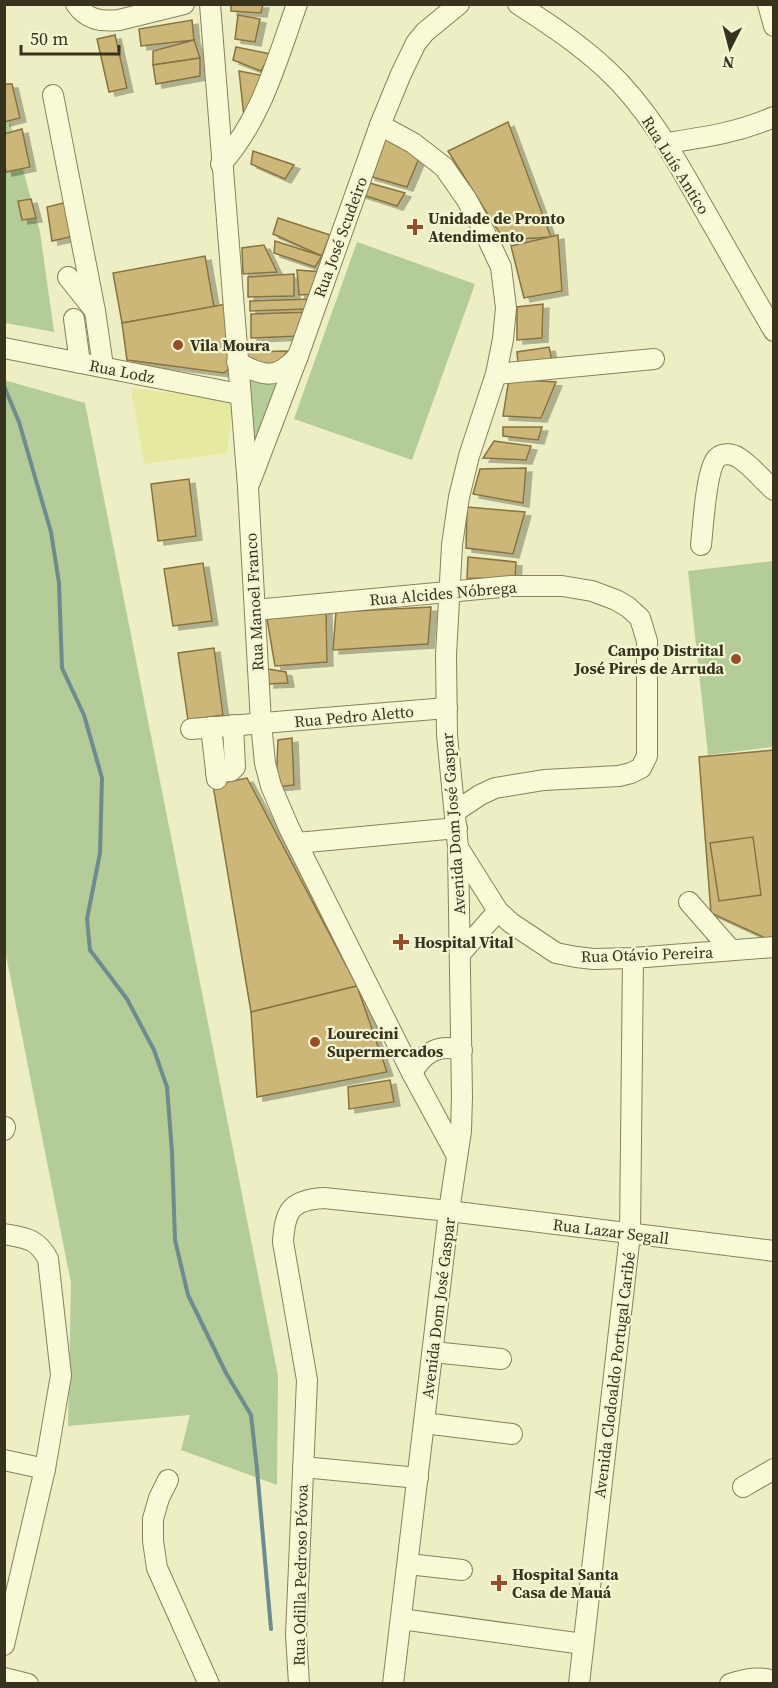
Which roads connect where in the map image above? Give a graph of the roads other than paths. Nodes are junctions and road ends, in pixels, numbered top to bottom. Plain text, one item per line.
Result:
1 (76, 4) edge
2 (184, 4) edge
3 (210, 4) edge
4 (297, 4) edge
5 (459, 4) edge
6 (518, 4) edge
7 (768, 4) edge
8 (774, 26) edge
9 (53, 95) dead end
10 (774, 117) edge
11 (380, 125) junction
12 (667, 143) junction
13 (221, 164) junction
14 (68, 277) dead end
15 (95, 311) junction
16 (74, 319) dead end
17 (774, 331) edge
18 (4, 348) edge
19 (298, 356) junction
20 (654, 359) dead end
21 (237, 362) junction
22 (80, 363) junction
23 (103, 366) junction
24 (496, 374) junction
25 (240, 394) junction
26 (248, 487) junction
27 (774, 490) edge
28 (701, 545) dead end
29 (450, 592) junction
30 (255, 609) junction
31 (447, 708) junction
32 (261, 723) junction
33 (233, 725) junction
34 (212, 727) junction
35 (191, 729) dead end
36 (457, 829) junction
37 (297, 843) junction
38 (689, 902) dead end
39 (498, 911) junction
40 (774, 947) edge
41 (731, 950) junction
42 (460, 954) junction
43 (633, 957) junction
44 (462, 1050) junction
45 (412, 1073) junction
46 (462, 1097) junction
47 (426, 1099) junction
48 (457, 1156) junction
49 (449, 1211) junction
50 (289, 1213) joint
51 (4, 1234) edge
52 (630, 1234) junction
53 (774, 1251) edge
54 (433, 1352) junction
55 (501, 1359) dead end
56 (424, 1424) junction
57 (512, 1434) dead end
58 (4, 1460) edge
59 (303, 1467) junction
60 (45, 1469) junction
61 (774, 1469) edge
62 (418, 1478) junction
63 (168, 1480) dead end
64 (743, 1487) dead end
65 (408, 1564) junction
66 (462, 1570) dead end
67 (401, 1619) junction
68 (583, 1644) junction
69 (4, 1645) edge
70 (4, 1678) edge
71 (205, 1679) edge
72 (766, 1681) edge
73 (28, 1683) edge
74 (299, 1683) edge
75 (393, 1683) edge
76 (579, 1683) edge
77 (730, 1683) edge

1 - 2 street
3 - 13 street, Rua Manoel Franco
4 - 13 street
5 - 11 street, Rua José Scudeiro
6 - 12 street, Rua Luís Antico
7 - 8 street
9 - 15 street
10 - 12 street
11 - 19 street, Rua José Scudeiro
11 - 24 street, Avenida Dom José Gaspar
12 - 17 street, Rua Luís Antico
13 - 21 street, Rua Manoel Franco
14 - 15 street
15 - 23 street
16 - 22 street
18 - 22 street, Rua Lodz
19 - 21 street
19 - 26 street, Rua José Scudeiro
20 - 24 street
21 - 25 street, Rua Manoel Franco
22 - 23 street, Rua Lodz
23 - 25 street, Rua Lodz
24 - 29 street, Avenida Dom José Gaspar
25 - 26 street, Rua Manoel Franco
26 - 30 street, Rua Manoel Franco
27 - 28 street
29 - 30 street, Rua Alcides Nóbrega
29 - 31 street, Avenida Dom José Gaspar
29 - 36 street, Rua Alcides Nóbrega
30 - 32 street, Rua Manoel Franco
31 - 32 street, Rua Pedro Aletto
31 - 36 street, Avenida Dom José Gaspar
32 - 33 street, Rua Pedro Aletto
32 - 37 street, Rua Manoel Franco
33 - 34 street, Rua Pedro Aletto
33 - 34 street
34 - 35 street, Rua Pedro Aletto
36 - 37 street
36 - 39 street, Rua Otávio Pereira
36 - 42 street, Avenida Dom José Gaspar
37 - 45 street, Rua Manoel Franco
38 - 41 street
39 - 42 street
39 - 43 street, Rua Otávio Pereira
40 - 41 street, Rua Otávio Pereira
41 - 43 street, Rua Otávio Pereira
42 - 44 street, Avenida Dom José Gaspar
43 - 52 street, Avenida Clodoaldo Portugal Caribé
44 - 45 street
44 - 46 street, Avenida Dom José Gaspar
45 - 47 street, Rua Manoel Franco
46 - 47 street
46 - 48 street, Avenida Dom José Gaspar
47 - 48 street, Rua Manoel Franco
48 - 49 street, Avenida Dom José Gaspar
49 - 50 street, Rua Lazar Segall
49 - 52 street, Rua Lazar Segall
49 - 54 street, Avenida Dom José Gaspar
50 - 59 street, Rua Odilla Pedroso Póvoa
51 - 60 street
52 - 53 street, Rua Lazar Segall
52 - 68 street, Avenida Clodoaldo Portugal Caribé
54 - 55 street
54 - 56 street, Avenida Dom José Gaspar
56 - 57 street
56 - 62 street, Avenida Dom José Gaspar
58 - 60 street
59 - 62 street
59 - 74 street, Rua Odilla Pedroso Póvoa
60 - 69 street
61 - 64 street
62 - 65 street, Avenida Dom José Gaspar
63 - 71 street
65 - 66 street
65 - 67 street, Avenida Dom José Gaspar
67 - 68 street
67 - 75 street, Avenida Dom José Gaspar
68 - 76 street, Avenida Clodoaldo Portugal Caribé
70 - 73 street
72 - 77 street

